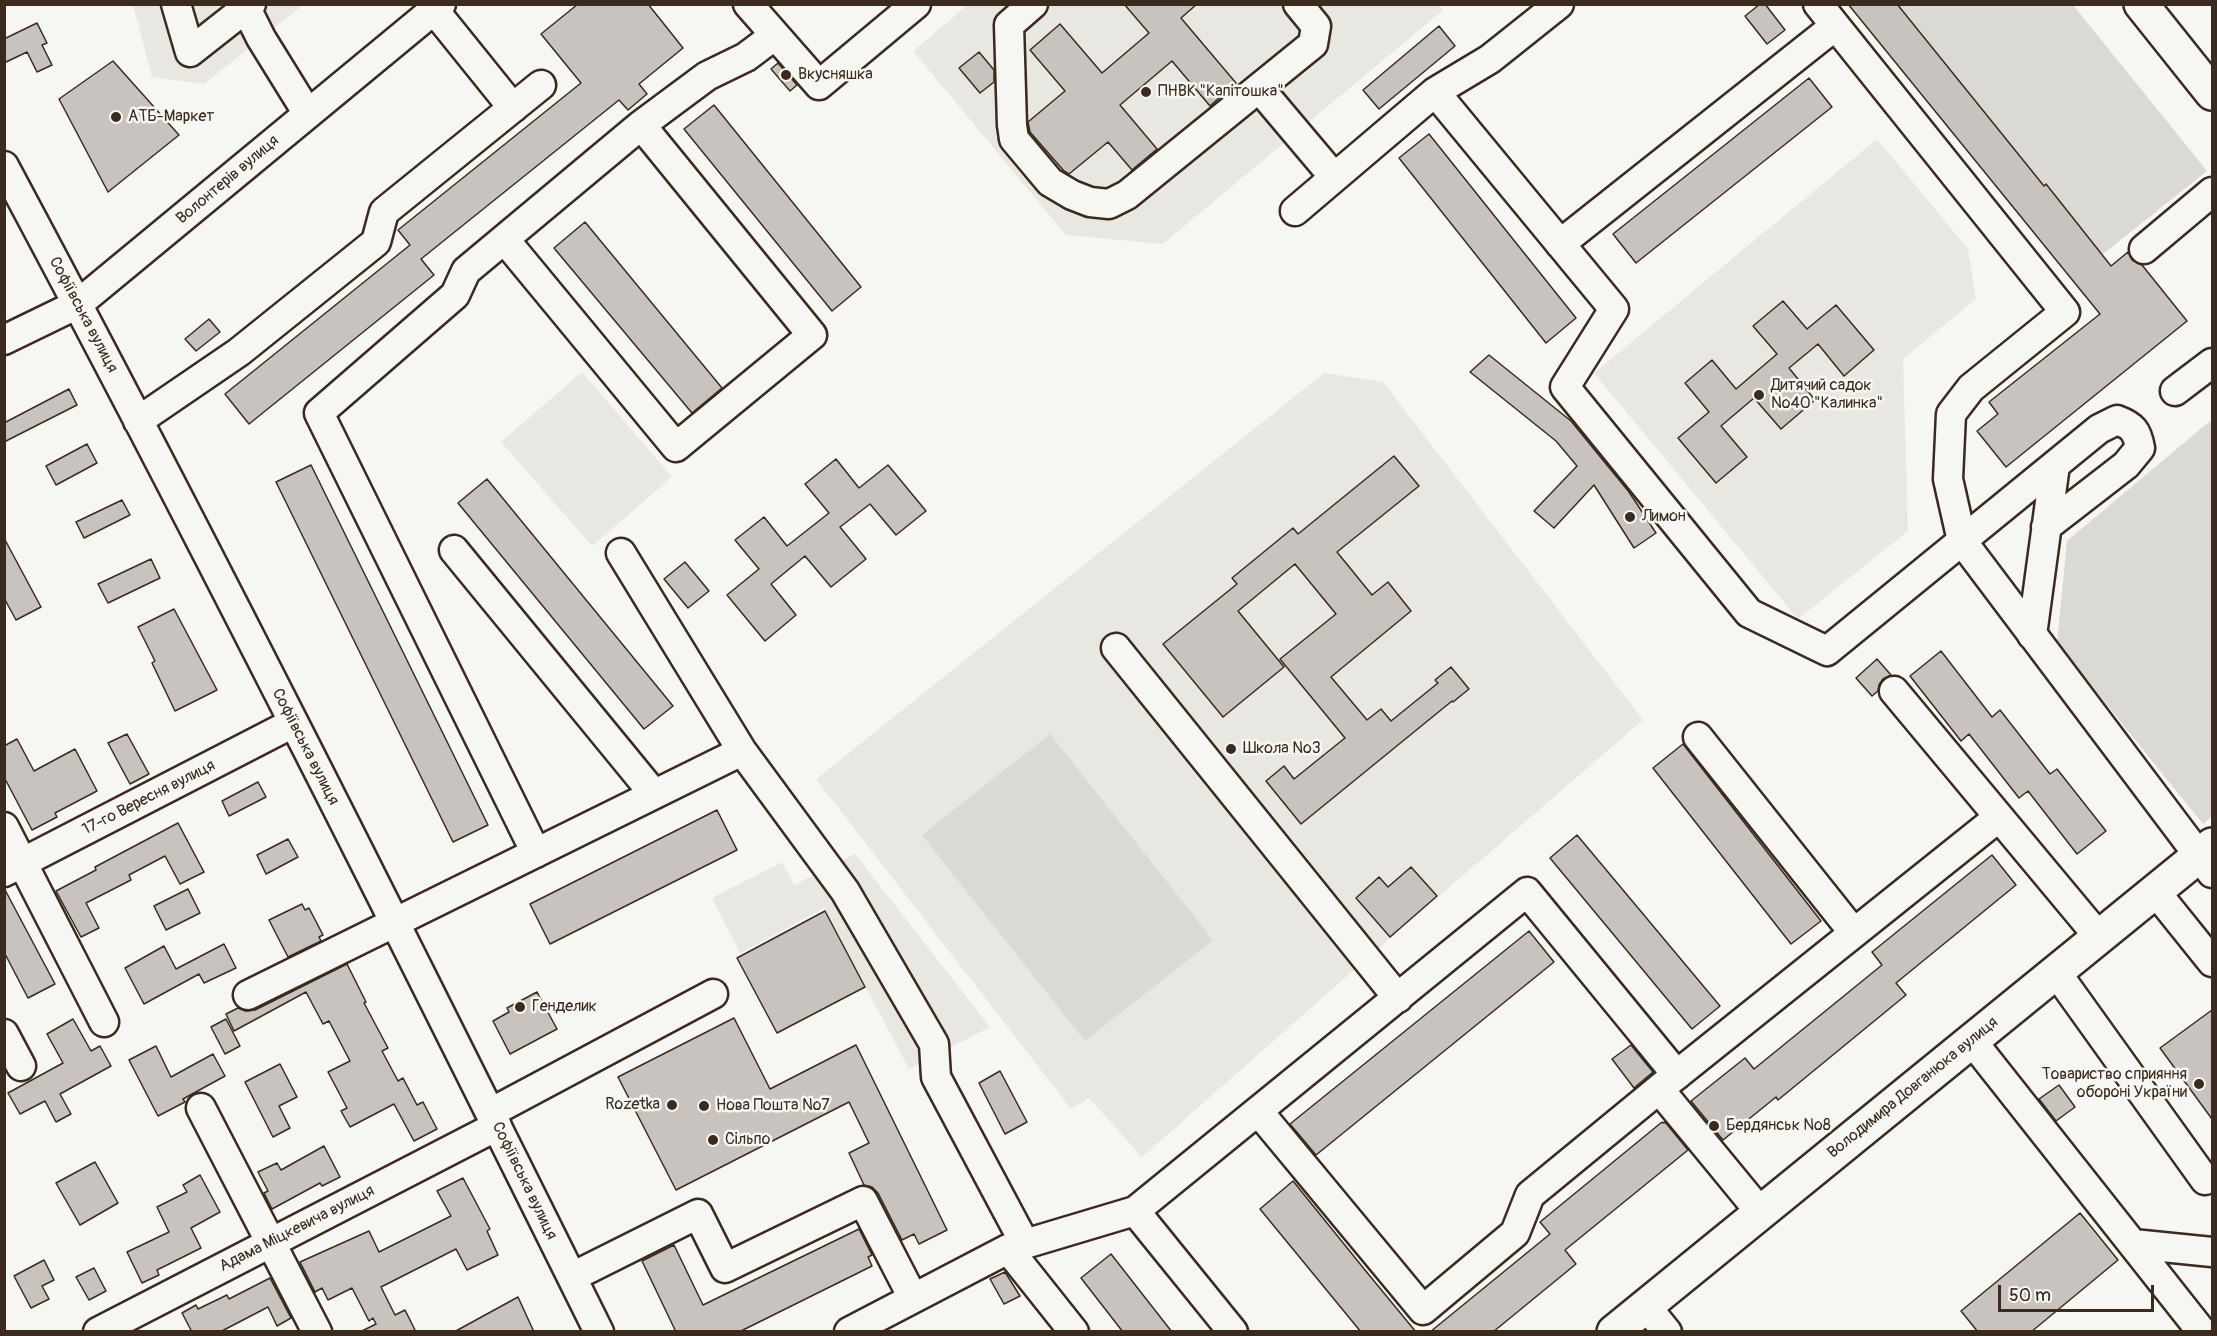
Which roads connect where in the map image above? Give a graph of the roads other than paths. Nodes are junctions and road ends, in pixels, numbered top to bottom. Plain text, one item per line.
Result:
1 (176, 4) edge
2 (748, 4) edge
3 (916, 4) edge
4 (1033, 4) edge
5 (1298, 4) edge
6 (1559, 4) edge
7 (2141, 4) edge
8 (247, 6) edge
9 (438, 7) edge
10 (1827, 15) edge
11 (774, 36) junction
12 (541, 85) dead end
13 (1258, 88) junction
14 (1435, 93) junction
15 (2212, 93) edge
16 (513, 108) junction
17 (308, 114) junction
18 (641, 125) junction
19 (4, 166) edge
20 (1334, 177) junction
21 (2212, 192) edge
22 (1295, 211) dead end
23 (505, 240) junction
24 (1560, 244) junction
25 (2144, 249) dead end
26 (78, 304) junction
27 (4, 340) edge
28 (2212, 363) edge
29 (2175, 391) dead end
30 (138, 421) junction
31 (2055, 465) junction
32 (2046, 527) junction
33 (1962, 541) junction
34 (454, 550) dead end
35 (621, 553) dead end
36 (2032, 635) junction
37 (1116, 648) dead end
38 (1894, 691) dead end
39 (293, 723) junction
40 (1698, 737) dead end
41 (742, 751) junction
42 (654, 794) junction
43 (1999, 817) junction
44 (4, 827) edge
45 (536, 853) junction
46 (2208, 858) edge
47 (14, 867) edge
48 (2155, 891) junction
49 (394, 921) junction
50 (1854, 933) junction
51 (2099, 938) junction
52 (2212, 962) edge
53 (2056, 972) junction
54 (713, 994) dead end
55 (248, 995) dead end
56 (1398, 998) junction
57 (104, 1022) dead end
58 (4, 1034) edge
59 (1972, 1041) junction
60 (21, 1066) dead end
61 (1668, 1082) junction
62 (201, 1108) dead end
63 (1258, 1111) junction
64 (493, 1120) junction
65 (2205, 1180) dead end
66 (1135, 1211) junction
67 (1761, 1212) junction
68 (272, 1242) junction
69 (2133, 1244) junction
70 (1017, 1246) junction
71 (2212, 1252) edge
72 (572, 1277) junction
73 (913, 1298) junction
74 (1646, 1306) junction
75 (862, 1329) edge
76 (98, 1332) edge
77 (317, 1332) edge
78 (599, 1332) edge
79 (1074, 1332) edge
80 (1233, 1332) edge
81 (1614, 1332) edge
82 (1667, 1332) edge
83 (2202, 1332) edge

1 - 8 street
2 - 11 street
3 - 11 street
4 - 13 street
5 - 13 street
6 - 14 street
7 - 15 main road
8 - 17 street
9 - 16 street
9 - 17 street, Волонтерів вулиця
10 - 24 street
10 - 33 street
11 - 18 street
12 - 16 street
13 - 20 street
14 - 20 street
14 - 24 street
16 - 30 street
17 - 26 street, Волонтерів вулиця
18 - 23 street
18 - 23 street
19 - 26 street, Софіївська вулиця
20 - 22 street
21 - 25 street
23 - 45 street
24 - 33 street
26 - 27 street, Волонтерів вулиця
26 - 30 street, Софіївська вулиця
28 - 29 street
30 - 39 street, Софіївська вулиця
31 - 32 street
31 - 32 street
31 - 33 street
32 - 36 street
33 - 36 street
34 - 42 street
35 - 41 street
36 - 46 street
37 - 56 street
38 - 43 street
39 - 47 street, 17-го Вересня вулиця
39 - 49 street, Софіївська вулиця
40 - 50 street
41 - 42 street
41 - 70 street
42 - 45 street
43 - 50 street
43 - 51 street
44 - 47 street
45 - 49 street
46 - 48 main road, Володимира Довганюка вулиця
47 - 57 street
48 - 51 main road, Володимира Довганюка вулиця
48 - 52 street
49 - 55 street
49 - 64 street, Софіївська вулиця
50 - 61 street
51 - 53 main road, Володимира Довганюка вулиця
53 - 59 main road, Володимира Довганюка вулиця
53 - 65 street
54 - 64 street, Адама Міцкевича вулиця
56 - 61 street
56 - 63 street
58 - 60 street
59 - 67 main road, Володимира Довганюка вулиця
59 - 69 street
61 - 63 street
61 - 67 street
62 - 68 street
63 - 66 street
64 - 68 street, Адама Міцкевича вулиця
64 - 72 street, Софіївська вулиця
66 - 70 street
66 - 80 street
67 - 74 main road, Володимира Довганюка вулиця
68 - 76 street, Адама Міцкевича вулиця
68 - 77 street
69 - 71 street
69 - 83 street
70 - 73 street
70 - 79 street
72 - 73 street
72 - 78 street, Софіївська вулиця
73 - 75 street
74 - 81 main road, Володимира Довганюка вулиця
74 - 82 street

